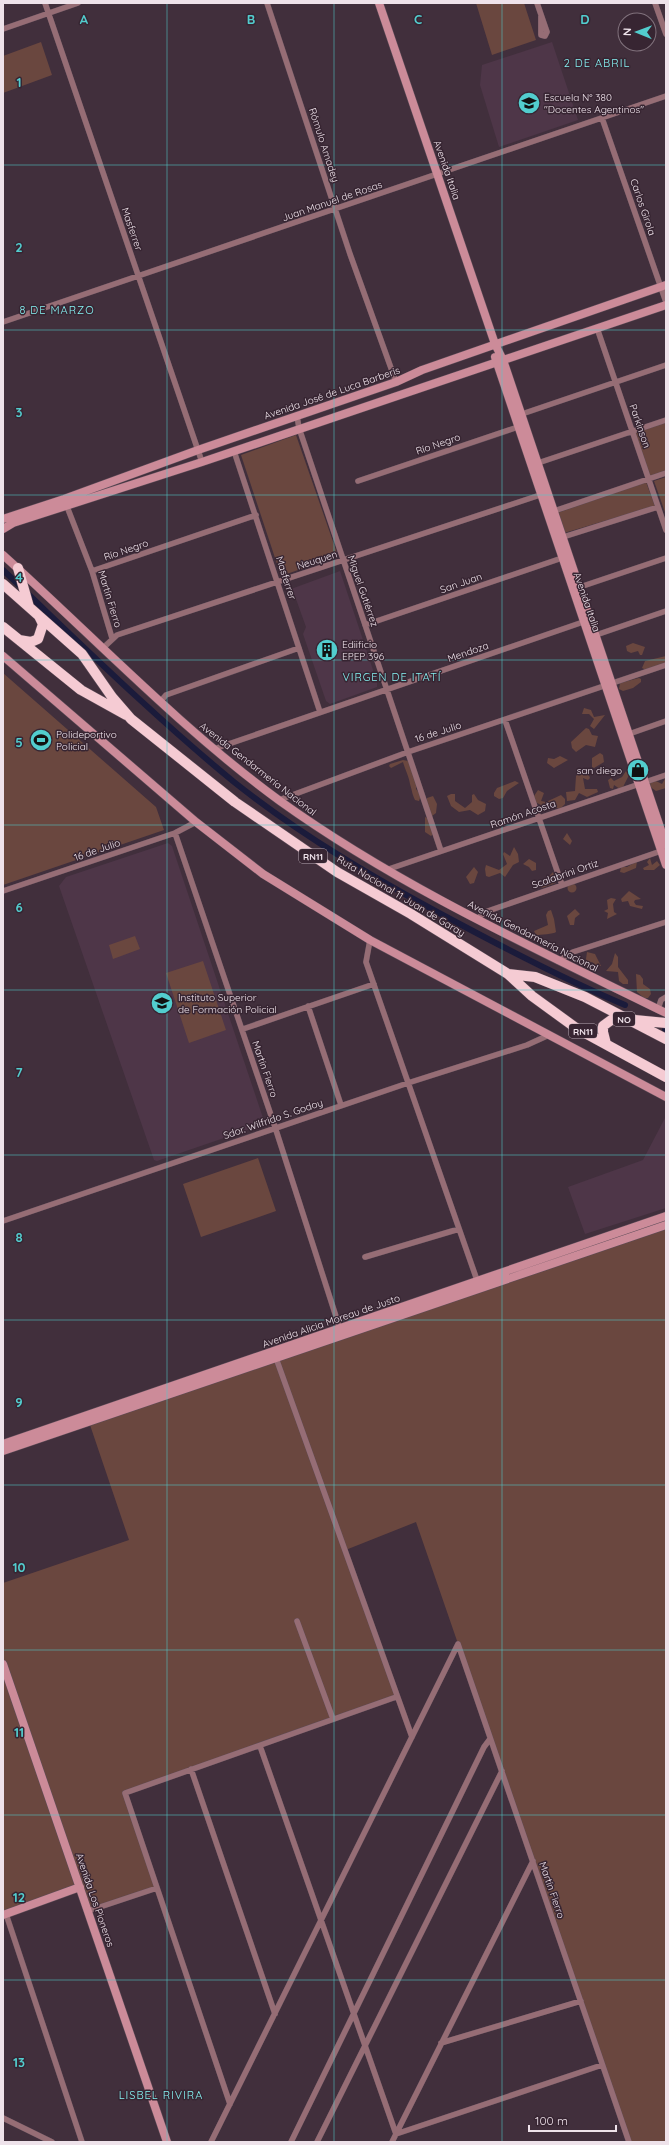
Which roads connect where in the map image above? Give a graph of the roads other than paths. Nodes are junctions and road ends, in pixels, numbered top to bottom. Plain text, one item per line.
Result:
1 (45, 3) edge
2 (78, 3) edge
3 (267, 3) edge
4 (379, 3) edge
5 (537, 3) edge
6 (655, 3) edge
7 (49, 13) junction
8 (541, 16) dead end
9 (3, 29) edge
10 (666, 34) edge
11 (666, 96) edge
12 (602, 118) junction
13 (438, 174) junction
14 (336, 209) junction
15 (138, 276) junction
16 (663, 286) edge
17 (666, 304) edge
18 (3, 322) edge
19 (597, 328) junction
20 (495, 344) junction
21 (499, 361) junction
22 (666, 365) edge
23 (396, 382) junction
24 (615, 382) junction
25 (518, 415) junction
26 (297, 416) junction
27 (666, 420) edge
28 (521, 426) junction
29 (299, 428) junction
30 (632, 431) junction
31 (198, 450) junction
32 (234, 451) junction
33 (202, 462) junction
34 (538, 463) junction
35 (666, 473) edge
36 (648, 479) junction
37 (358, 481) dead end
38 (540, 495) junction
39 (65, 503) junction
40 (658, 507) junction
41 (554, 511) junction
42 (256, 515) junction
43 (3, 519) edge
44 (3, 529) edge
45 (666, 530) edge
46 (559, 538) junction
47 (3, 555) edge
48 (562, 558) junction
49 (666, 558) edge
50 (343, 561) junction
51 (18, 568) junction
52 (92, 571) junction
53 (278, 582) junction
54 (3, 584) edge
55 (580, 587) junction
56 (29, 607) junction
57 (666, 611) edge
58 (38, 615) junction
59 (587, 620) junction
60 (365, 625) junction
61 (3, 627) edge
62 (596, 635) junction
63 (112, 638) junction
64 (17, 639) junction
65 (103, 648) junction
66 (300, 648) junction
67 (3, 656) edge
68 (666, 665) edge
69 (609, 685) junction
70 (387, 690) junction
71 (160, 702) junction
72 (320, 712) junction
73 (131, 719) junction
74 (505, 720) junction
75 (666, 722) edge
76 (629, 734) junction
77 (214, 749) junction
78 (408, 752) junction
79 (666, 775) edge
80 (642, 783) junction
81 (279, 800) junction
82 (539, 818) junction
83 (196, 822) junction
84 (175, 833) junction
85 (663, 848) edge
86 (441, 851) junction
87 (666, 865) edge
88 (385, 870) junction
89 (562, 885) junction
90 (3, 891) edge
91 (477, 919) junction
92 (666, 922) edge
93 (370, 940) junction
94 (558, 961) junction
95 (508, 974) junction
96 (374, 984) junction
97 (666, 996) edge
98 (308, 1006) junction
99 (658, 1009) junction
100 (666, 1013) edge
101 (628, 1019) junction
102 (666, 1023) edge
103 (242, 1029) junction
104 (549, 1034) junction
105 (666, 1039) edge
106 (606, 1044) junction
107 (664, 1077) edge
108 (408, 1083) junction
109 (666, 1097) edge
110 (341, 1106) junction
111 (275, 1128) junction
112 (666, 1216) edge
113 (3, 1221) edge
114 (666, 1225) edge
115 (459, 1229) junction
116 (365, 1257) dead end
117 (479, 1285) junction
118 (341, 1332) junction
119 (276, 1358) junction
120 (3, 1444) edge
121 (3, 1451) edge
122 (297, 1621) dead end
123 (3, 1664) edge
124 (396, 1697) junction
125 (333, 1719) junction
126 (412, 1737) junction
127 (490, 1738) junction
128 (260, 1746) junction
129 (191, 1769) junction
130 (502, 1771) junction
131 (533, 1861) junction
132 (80, 1887) junction
133 (157, 1888) junction
134 (88, 1911) junction
135 (4, 1915) edge
136 (321, 1923) junction
137 (580, 2001) junction
138 (275, 2014) junction
139 (353, 2016) junction
140 (441, 2043) junction
141 (364, 2047) junction
142 (602, 2065) junction
143 (230, 2104) junction
144 (3, 2118) edge
145 (396, 2134) junction
146 (41, 2140) edge
147 (52, 2142) edge
148 (82, 2142) edge
149 (167, 2142) edge
150 (211, 2142) edge
151 (291, 2142) edge
152 (317, 2142) edge
153 (392, 2142) edge
154 (629, 2142) edge

1 - 7 street, Masferrer
2 - 7 street
3 - 14 street, Rómulo Amadey
4 - 13 main road, Avenida Italia
5 - 8 street
6 - 10 street
7 - 9 street
7 - 15 street, Masferrer
11 - 12 street, Juan Manuel de Rosas
12 - 13 street, Juan Manuel de Rosas
12 - 16 street, Carlos Girola
13 - 14 street, Juan Manuel de Rosas
13 - 20 main road, Avenida Italia
14 - 15 street, Juan Manuel de Rosas
14 - 23 street, Rómulo Amadey
15 - 18 street, Juan Manuel de Rosas
15 - 31 street, Masferrer
16 - 17 street, Carlos Girola
16 - 20 main road, Avenida José de Luca Barberis
17 - 19 main road, Avenida José de Luca Barberis
19 - 21 main road, Avenida José de Luca Barberis
19 - 24 street, Parkinson
20 - 21 main road, Avenida Italia
20 - 23 main road, Avenida José de Luca Barberis
21 - 25 main road, Avenida Italia
21 - 29 main road, Avenida José de Luca Barberis
22 - 24 street
23 - 26 main road, Avenida José de Luca Barberis
24 - 25 street
24 - 30 street, Parkinson
25 - 28 main road, Avenida Italia
26 - 29 street, Miguel Gutiérrez
26 - 31 main road, Avenida José de Luca Barberis
27 - 30 street
28 - 34 main road, Avenida Italia
28 - 37 street, Río Negro
28 - 38 main road, Avenida Italia
29 - 32 main road, Avenida José de Luca Barberis
29 - 50 street, Miguel Gutiérrez
30 - 34 street
30 - 36 street, Parkinson
31 - 33 street, Masferrer
31 - 39 main road, Avenida José de Luca Barberis
32 - 33 main road, Avenida José de Luca Barberis
32 - 42 street, Masferrer
33 - 39 main road, Avenida José de Luca Barberis
34 - 41 main road, Avenida Italia
35 - 36 street
36 - 40 street, Parkinson
36 - 41 street
38 - 46 main road, Avenida Italia
38 - 50 street, Neuquen
39 - 43 main road, Avenida José de Luca Barberis
39 - 44 main road, Avenida José de Luca Barberis
39 - 52 street, Martín Fierro
40 - 45 street, Parkinson
40 - 46 street
41 - 46 main road, Avenida Italia
42 - 52 street, Río Negro
42 - 53 street, Masferrer
46 - 48 main road, Avenida Italia
46 - 55 main road, Avenida Italia
47 - 51 main road, Avenida Gendarmería Nacional
48 - 59 main road, Avenida Italia
48 - 60 street, San Juan
49 - 55 street
50 - 53 street, Neuquen
50 - 60 street, Miguel Gutiérrez
51 - 56 highway
51 - 65 main road, Avenida Gendarmería Nacional
52 - 63 street, Martín Fierro
53 - 63 street, Neuquen
53 - 66 street, Masferrer
54 - 56 highway, Ruta Nacional 11 Juan de Garay / RN11
55 - 59 main road, Avenida Italia
56 - 58 highway, Ruta Nacional 11 Juan de Garay / RN11
57 - 62 street
58 - 64 highway
58 - 73 highway, Ruta Nacional 11 Juan de Garay / RN11
59 - 62 main road, Avenida Italia
59 - 69 main road, Avenida Italia
59 - 70 street, Mendoza
60 - 70 street, Miguel Gutiérrez
61 - 64 highway, Ruta Nacional 11 Juan de Garay / RN11
62 - 69 main road, Avenida Italia
63 - 65 street, Neuquen
64 - 73 highway, Ruta Nacional 11 Juan de Garay / RN11
65 - 71 main road, Avenida Gendarmería Nacional
66 - 71 street
66 - 72 street, Masferrer
67 - 83 main road
68 - 69 street, 16 de Julio
69 - 74 street, 16 de Julio
69 - 76 main road, Avenida Italia
69 - 80 main road, Avenida Italia
70 - 72 street, Mendoza
70 - 78 street, Miguel Gutiérrez
71 - 77 main road, Avenida Gendarmería Nacional
72 - 77 street, Mendoza
73 - 95 highway, Ruta Nacional 11 Juan de Garay / RN11
74 - 78 street, 16 de Julio
74 - 82 street
75 - 76 street
76 - 80 main road, Avenida Italia
77 - 81 main road, Avenida Gendarmería Nacional
78 - 81 street, 16 de Julio
78 - 86 street, Miguel Gutiérrez
79 - 80 street, Ramón Acosta
80 - 82 street, Ramón Acosta
80 - 85 main road, Avenida Italia
81 - 88 main road, Avenida Gendarmería Nacional
82 - 86 street, Ramón Acosta
82 - 89 street
83 - 84 street, 16 de Julio
83 - 93 main road
84 - 90 street, 16 de Julio
84 - 103 street, Martín Fierro
85 - 87 main road, Avenida Italia
85 - 89 street, Scalabrini Ortiz
86 - 88 street, Ramón Acosta
88 - 91 main road, Avenida Gendarmería Nacional
89 - 91 street, Scalabrini Ortiz
91 - 94 main road, Avenida Gendarmería Nacional
92 - 94 street
93 - 96 street
93 - 104 main road
94 - 99 main road, Avenida Gendarmería Nacional
95 - 101 highway, Ruta Nacional 11 Juan de Garay / RN11
95 - 106 highway, Ruta Nacional 11 Juan de Garay / RN11
96 - 98 street
96 - 108 street
97 - 99 street
98 - 103 street
98 - 110 street
99 - 100 main road, Avenida Gendarmería Nacional
101 - 102 highway, NO
101 - 105 highway, Ruta Nacional 11 Juan de Garay / RN11
101 - 106 highway, NO
103 - 111 street, Martín Fierro
104 - 108 street, Sdor. Wilfrido S. Godoy
104 - 109 main road
106 - 107 highway, Ruta Nacional 11 Juan de Garay / RN11
108 - 110 street, Sdor. Wilfrido S. Godoy
108 - 115 street
110 - 111 street, Sdor. Wilfrido S. Godoy
111 - 113 street, Sdor. Wilfrido S. Godoy
111 - 118 street, Martín Fierro
112 - 117 main road, Avenida Alicia Moreau de Justo
114 - 117 main road, Avenida Alicia Moreau de Justo
115 - 116 street
115 - 117 street
117 - 118 main road, Avenida Alicia Moreau de Justo
118 - 119 main road, Avenida Alicia Moreau de Justo
118 - 120 main road, Avenida Alicia Moreau de Justo
119 - 121 main road, Avenida Alicia Moreau de Justo
119 - 124 street
122 - 125 street
123 - 132 main road, Avenida Los Pioneros
124 - 125 street
124 - 126 street
125 - 128 street
126 - 127 street, Martín Fierro
126 - 136 street
127 - 130 street, Martín Fierro
127 - 139 street
128 - 129 street
128 - 136 street
129 - 133 street
129 - 138 street
130 - 131 street, Martín Fierro
130 - 141 street
131 - 137 street, Martín Fierro
131 - 140 street
132 - 134 main road, Avenida Los Pioneros
132 - 135 main road
133 - 134 street
133 - 143 street
134 - 149 main road, Avenida Los Pioneros
135 - 148 street
136 - 138 street
136 - 139 street
137 - 140 street
137 - 142 street, Martín Fierro
138 - 143 street
139 - 141 street
139 - 151 street
140 - 145 street
141 - 145 street
141 - 152 street
142 - 145 street
142 - 154 street, Martín Fierro
143 - 150 street
144 - 146 street
145 - 153 street
146 - 147 street

